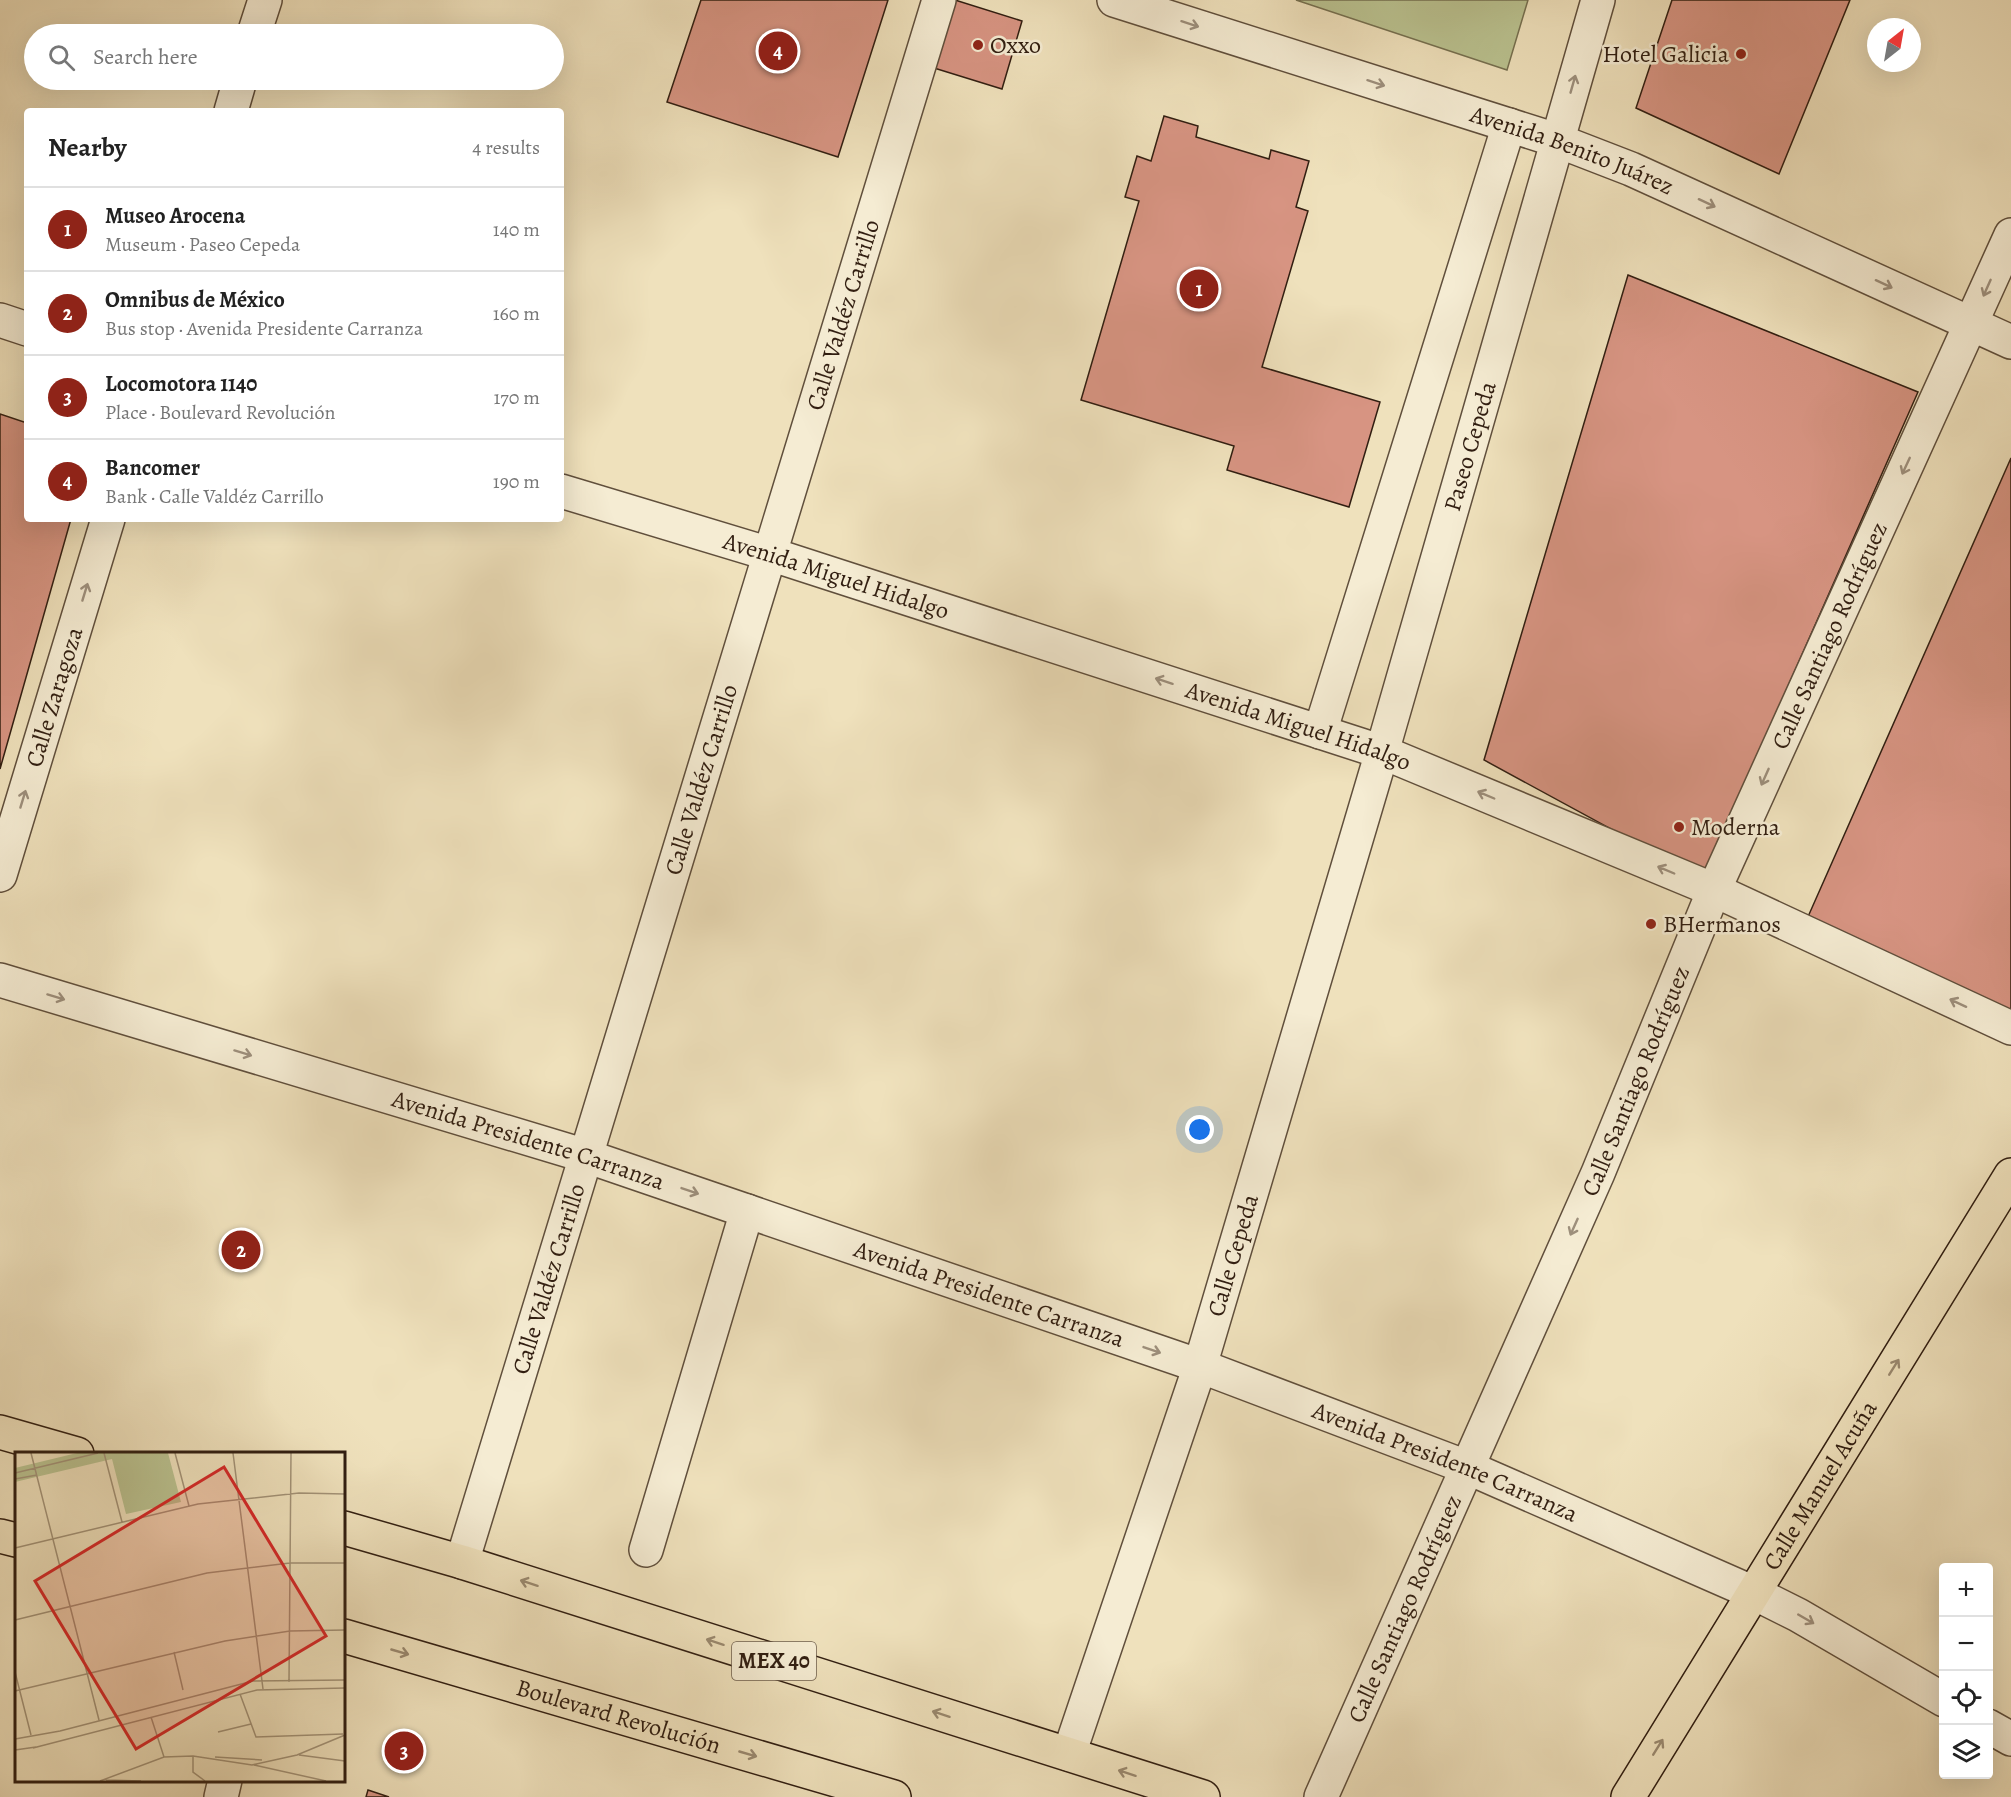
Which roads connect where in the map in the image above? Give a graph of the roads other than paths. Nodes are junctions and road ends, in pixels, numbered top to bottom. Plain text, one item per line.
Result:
1 (264, 0) edge
2 (939, 0) edge
3 (1114, 0) edge
4 (1598, 0) edge
5 (257, 24) edge
6 (237, 90) edge
7 (232, 108) edge
8 (1509, 125) junction
9 (1556, 140) junction
10 (2011, 235) edge
11 (0, 320) edge
12 (1971, 324) junction
13 (24, 327) edge
14 (2011, 342) edge
15 (564, 492) edge
16 (107, 522) edge
17 (770, 554) junction
18 (1320, 732) junction
19 (1382, 752) junction
20 (7, 829) edge
21 (0, 875) edge
22 (1714, 890) junction
23 (0, 980) edge
24 (2011, 1028) edge
25 (586, 1156) junction
26 (2011, 1174) edge
27 (747, 1211) junction
28 (1200, 1366) junction
29 (0, 1432) edge
30 (70, 1452) edge
31 (1469, 1468) junction
32 (345, 1528) edge
33 (0, 1536) edge
34 (15, 1540) edge
35 (646, 1550) dead end
36 (462, 1562) junction
37 (1754, 1593) junction
38 (345, 1636) edge
39 (1939, 1697) edge
40 (1993, 1728) edge
41 (2011, 1739) edge
42 (1069, 1754) junction
43 (225, 1782) edge
44 (221, 1797) edge
45 (894, 1797) edge
46 (1203, 1797) edge
47 (1321, 1797) edge
48 (1628, 1797) edge

1 - 5 street
2 - 17 street, Calle Valdéz Carrillo
3 -> 8 street, Avenida Benito Juárez
9 -> 4 street
6 - 7 street
8 - 9 street, Avenida Benito Juárez
8 - 18 street
9 -> 12 street, Avenida Benito Juárez
9 - 19 street, Paseo Cepeda
10 -> 12 street, Calle Santiago Rodríguez
11 - 13 street
12 - 14 street, Avenida Benito Juárez
12 -> 22 street, Calle Santiago Rodríguez
15 - 17 street, Avenida Miguel Hidalgo
20 -> 16 street, Calle Zaragoza
18 -> 17 street, Avenida Miguel Hidalgo
17 - 25 street, Calle Valdéz Carrillo
18 - 19 street, Avenida Miguel Hidalgo
22 -> 19 street, Avenida Miguel Hidalgo
19 - 28 street, Calle Cepeda
20 - 21 street, Calle Zaragoza
24 -> 22 street, Avenida Miguel Hidalgo
22 -> 31 street, Calle Santiago Rodríguez
23 -> 25 street, Avenida Presidente Carranza
25 -> 27 street, Avenida Presidente Carranza
25 - 36 street, Calle Valdéz Carrillo
37 -> 26 main road, Calle Manuel Acuña
27 -> 28 street, Avenida Presidente Carranza
27 - 35 street
28 - 31 street, Avenida Presidente Carranza
28 - 42 street, Calle Cepeda
29 - 30 main road
31 - 37 street, Avenida Presidente Carranza
31 - 47 street, Calle Santiago Rodríguez
32 - 36 main road, MEX 40
33 - 34 main road
42 -> 36 main road, MEX 40
37 -> 39 street, Avenida Presidente Carranza
48 -> 37 main road, Calle Manuel Acuña
38 -> 45 main road, Boulevard Revolución
40 - 41 street
46 -> 42 main road, MEX 40
43 - 44 street

